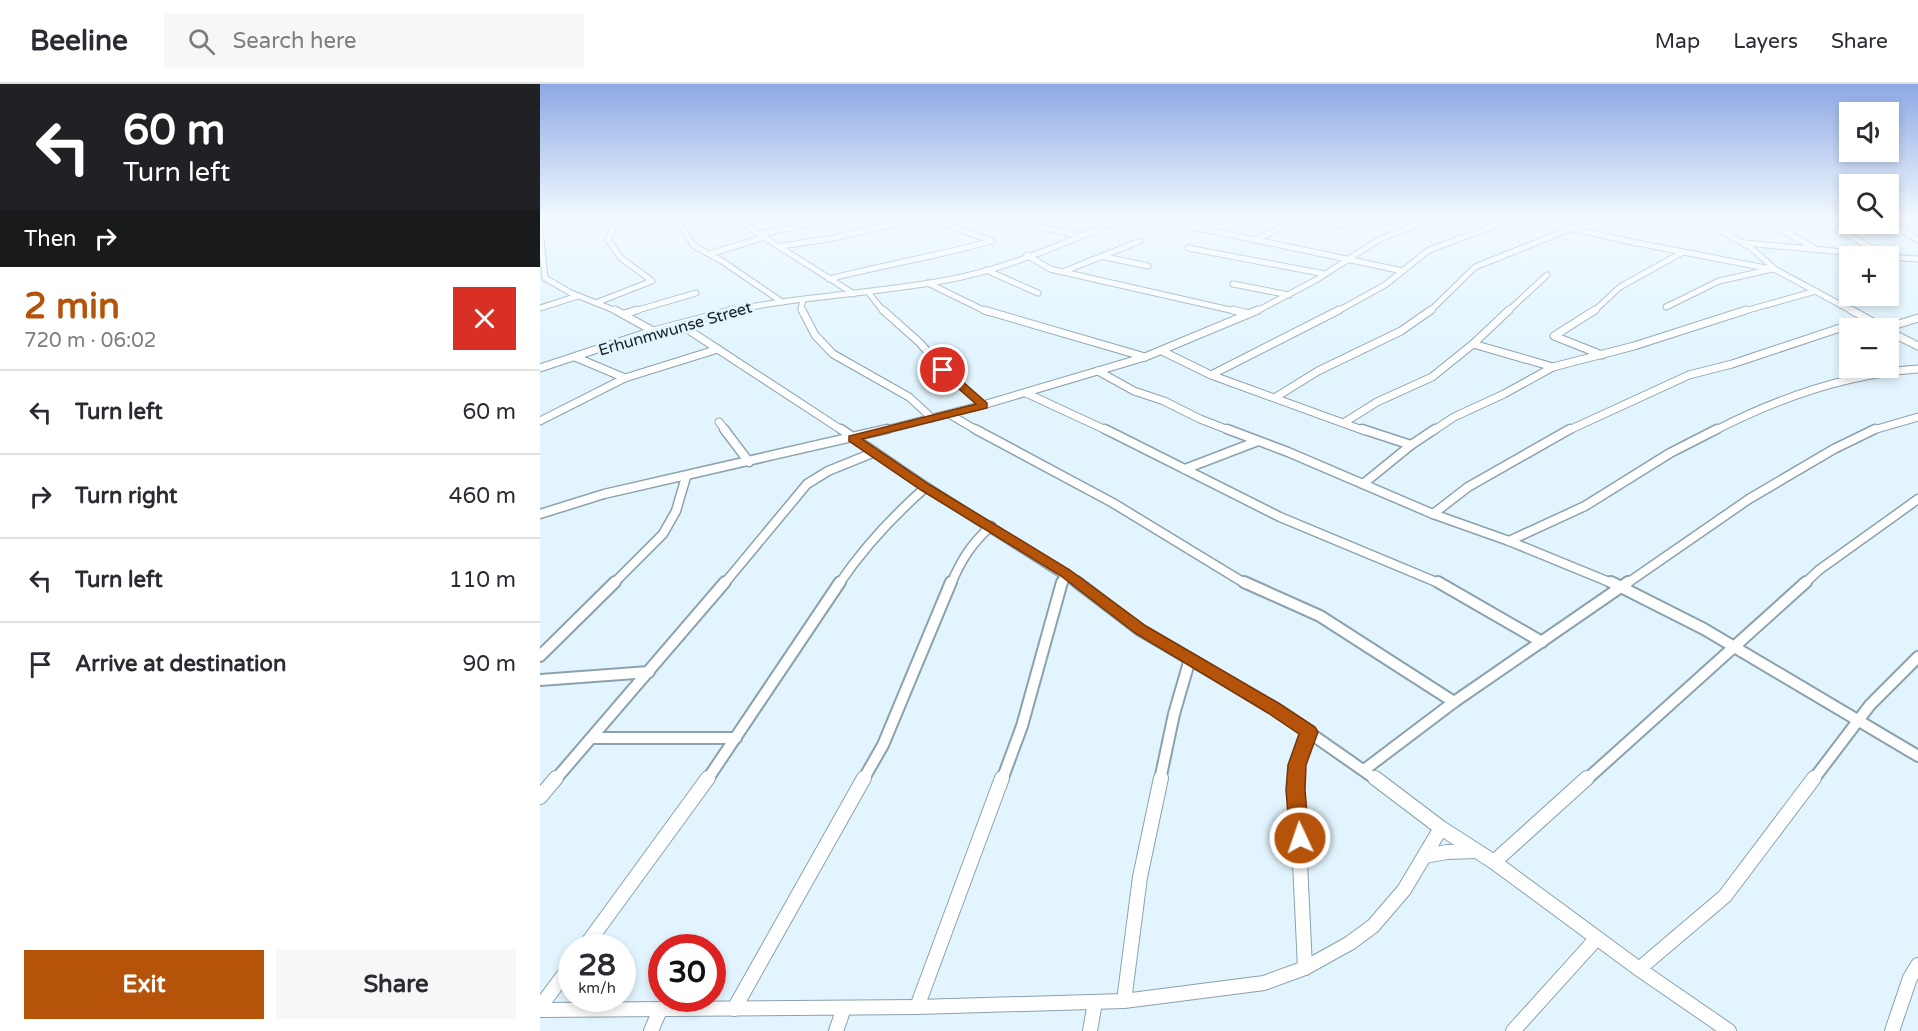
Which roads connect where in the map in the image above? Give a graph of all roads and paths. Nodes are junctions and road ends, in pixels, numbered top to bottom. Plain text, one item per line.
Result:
1 (625, 262) edge
2 (721, 262) edge
3 (805, 262) edge
4 (903, 262) edge
5 (1007, 262) edge
6 (1038, 262) edge
7 (1089, 262) edge
8 (1130, 262) edge
9 (1260, 262) edge
10 (1342, 262) edge
11 (1361, 262) edge
12 (1413, 262) edge
13 (1487, 262) edge
14 (1665, 262) edge
15 (1734, 262) edge
16 (1764, 262) edge
17 (1148, 266) dead end
18 (986, 270) junction
19 (1773, 270) junction
20 (1063, 271) junction
21 (1403, 271) junction
22 (1325, 274) junction
23 (1547, 275) dead end
24 (542, 276) edge
25 (829, 279) junction
26 (928, 283) junction
27 (1233, 284) dead end
28 (1816, 291) junction
29 (868, 292) junction
30 (696, 293) dead end
31 (1038, 293) dead end
32 (854, 294) junction
33 (1289, 295) junction
34 (578, 296) junction
35 (803, 300) junction
36 (598, 302) junction
37 (782, 302) junction
38 (1839, 304) edge
39 (1843, 306) edge
40 (1666, 307) dead end
41 (540, 308) edge
42 (624, 314) junction
43 (1250, 314) junction
44 (1864, 318) edge
45 (1918, 318) edge
46 (681, 324) junction
47 (1899, 325) edge
48 (1839, 329) edge
49 (655, 332) junction
50 (1899, 336) edge
51 (1473, 344) junction
52 (1918, 346) edge
53 (718, 349) junction
54 (1162, 351) junction
55 (1602, 355) junction
56 (575, 357) junction
57 (1145, 357) junction
58 (1553, 367) junction
59 (540, 368) edge
60 (1918, 369) edge
61 (1098, 371) junction
62 (1211, 375) junction
63 (624, 378) junction
64 (1026, 393) junction
65 (1276, 397) junction
66 (983, 405) junction
67 (949, 414) junction
68 (1918, 417) edge
69 (932, 418) junction
70 (540, 421) edge
71 (718, 422) dead end
72 (1345, 422) junction
73 (853, 438) junction
74 (1258, 441) junction
75 (1411, 445) junction
76 (875, 452) junction
77 (749, 462) junction
78 (1185, 470) junction
79 (686, 477) junction
80 (1363, 484) junction
81 (926, 487) junction
82 (1918, 498) edge
83 (540, 514) edge
84 (1433, 514) junction
85 (991, 526) junction
86 (1509, 541) junction
87 (1065, 573) junction
88 (1623, 587) junction
89 (1542, 642) junction
90 (1732, 646) junction
91 (540, 656) edge
92 (1918, 657) edge
93 (1190, 659) junction
94 (649, 672) junction
95 (540, 680) edge
96 (1454, 702) junction
97 (1857, 722) junction
98 (1309, 732) junction
99 (592, 738) junction
100 (736, 738) junction
101 (1918, 756) edge
102 (1364, 770) junction
103 (540, 797) edge
104 (1441, 828) junction
105 (1478, 851) junction
106 (1425, 856) junction
107 (1494, 862) junction
108 (594, 934) edge
109 (1597, 938) junction
110 (1918, 965) edge
111 (1305, 968) junction
112 (1639, 969) junction
113 (558, 984) edge
114 (1124, 1001) junction
115 (1095, 1002) junction
116 (917, 1007) junction
117 (844, 1008) junction
118 (540, 1009) edge
119 (726, 1009) edge
120 (734, 1009) junction
121 (648, 1010) edge
122 (659, 1012) edge
123 (651, 1031) edge
124 (836, 1031) edge
125 (1090, 1031) edge
126 (1513, 1031) edge
127 (1729, 1031) edge
128 (1892, 1031) edge

1 - 36 street
2 - 37 street
3 - 25 street
4 - 25 street
5 - 18 street, Erhunmwunse Street
6 - 20 street
7 - 20 street
8 - 17 street
9 - 22 street
10 - 22 street
11 - 21 street
12 - 21 street
13 - 65 street
14 - 55 street
15 - 19 street
16 - 19 street
18 - 26 street, Erhunmwunse Street
18 - 31 street
19 - 28 street
19 - 40 street
20 - 43 street
21 - 62 street
22 - 33 street
23 - 51 street
24 - 34 street
25 - 32 street
26 - 29 street, Erhunmwunse Street
26 - 57 street
27 - 33 street
28 - 38 street
28 - 55 street
29 - 32 street, Erhunmwunse Street
29 - 66 street
30 - 42 street
32 - 35 street, Erhunmwunse Street
33 - 43 street
34 - 36 street
34 - 41 street
35 - 37 street, Erhunmwunse Street
35 - 69 street
36 - 42 street
37 - 46 street, Erhunmwunse Street
39 - 44 street
42 - 49 street
43 - 54 street
45 - 47 street
46 - 49 street, Erhunmwunse Street
46 - 53 street
48 - 84 street
49 - 56 street, Erhunmwunse Street
50 - 52 street
51 - 58 street
51 - 72 street
53 - 63 street
53 - 73 street
54 - 57 street
54 - 62 street
55 - 58 street
56 - 59 street, Erhunmwunse Street
56 - 63 street
57 - 61 street
58 - 75 street
60 - 86 street
61 - 64 street
61 - 74 street
62 - 65 street
63 - 70 street
64 - 66 street
64 - 78 street
65 - 72 street
66 - 67 street
67 - 69 street
67 - 96 street
68 - 88 street
69 - 73 street
71 - 77 street
72 - 75 street
73 - 76 street
73 - 77 street
74 - 78 street
74 - 80 street
75 - 80 street
76 - 81 street
76 - 94 street
77 - 79 street
78 - 89 street
79 - 83 street
79 - 91 street
80 - 84 street
81 - 85 street
81 - 100 street
82 - 90 street
84 - 86 street
85 - 87 street
85 - 120 street
86 - 88 street
87 - 93 street
87 - 116 street
88 - 89 street
88 - 90 street
89 - 96 street
90 - 97 street
90 - 107 street
92 - 97 street
93 - 98 street
93 - 114 street
94 - 95 street
94 - 99 street
96 - 102 street
97 - 101 street
97 - 112 street
98 - 102 street
98 - 111 street
99 - 100 street
99 - 103 street
100 - 108 street
102 - 104 street
104 - 105 street
104 - 106 street
105 - 106 street
105 - 107 street
106 - 111 street
107 - 109 street
109 - 112 street
109 - 126 street
110 - 128 street
111 - 114 street
112 - 127 street
113 - 118 street
114 - 115 street
115 - 116 street
115 - 125 street
116 - 117 street
117 - 120 street
117 - 124 street
118 - 121 street
119 - 120 street
122 - 123 street

